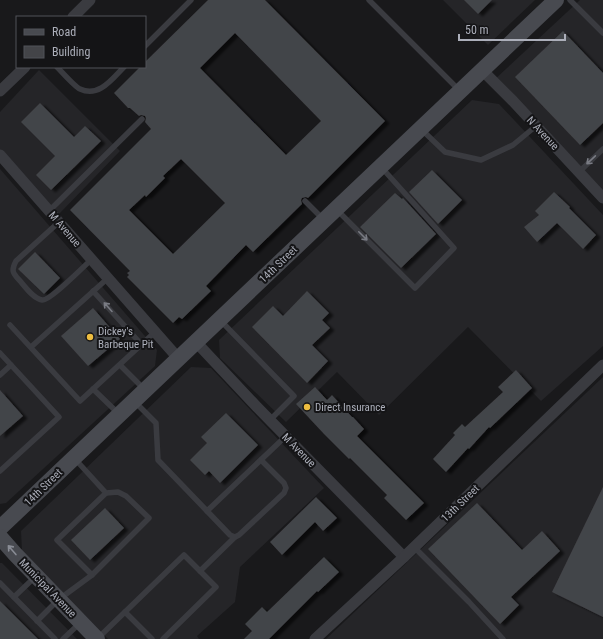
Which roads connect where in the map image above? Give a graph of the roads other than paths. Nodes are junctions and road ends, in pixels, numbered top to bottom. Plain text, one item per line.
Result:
1 (90, 0) edge
2 (191, 0) edge
3 (369, 0) edge
4 (556, 0) edge
5 (570, 0) edge
6 (74, 16) edge
7 (603, 34) edge
8 (146, 45) edge
9 (23, 68) edge
10 (58, 68) edge
11 (123, 68) edge
12 (482, 70) junction
13 (0, 91) edge
14 (460, 91) junction
15 (142, 119) dead end
16 (536, 126) junction
17 (420, 129) junction
18 (603, 149) edge
19 (0, 154) edge
20 (381, 166) junction
21 (578, 172) junction
22 (601, 192) edge
23 (305, 201) dead end
24 (336, 209) junction
25 (49, 211) junction
26 (324, 220) junction
27 (59, 222) junction
28 (92, 259) junction
29 (108, 278) junction
30 (93, 291) junction
31 (220, 319) junction
32 (10, 325) dead end
33 (155, 332) junction
34 (196, 342) junction
35 (141, 344) junction
36 (31, 347) junction
37 (0, 353) edge
38 (178, 358) junction
39 (120, 364) junction
40 (11, 365) junction
41 (603, 365) edge
42 (0, 375) edge
43 (94, 389) junction
44 (139, 395) junction
45 (119, 415) junction
46 (270, 420) junction
47 (286, 436) junction
48 (74, 457) junction
49 (261, 460) junction
50 (0, 471) edge
51 (106, 493) junction
52 (207, 511) junction
53 (0, 528) edge
54 (0, 537) edge
55 (235, 537) junction
56 (414, 547) junction
57 (404, 557) junction
58 (200, 571) junction
59 (92, 575) junction
60 (36, 576) junction
61 (0, 583) edge
62 (14, 597) junction
63 (58, 600) junction
64 (125, 612) junction
65 (37, 621) junction
66 (80, 622) junction
67 (55, 639) edge
68 (62, 639) edge
69 (97, 639) edge
70 (152, 639) edge
71 (163, 639) edge
72 (316, 639) edge
73 (503, 639) edge

1 - 6 street
2 - 8 lane
3 - 14 lane
4 - 12 main road, 14th Street
5 - 7 lane
9 - 13 street
10 - 11 lane
12 - 14 main road, 14th Street
12 - 16 street, N Avenue
14 - 17 main road, 14th Street
15 - 25 lane
16 - 17 lane
16 - 21 street, N Avenue
17 - 20 main road, 14th Street
18 -> 21 lane
19 - 25 street, M Avenue
20 - 24 main road, 14th Street
24 -> 20 lane
21 - 22 street, N Avenue
23 - 26 lane
24 - 26 main road, 14th Street
25 - 27 street, M Avenue
26 - 31 main road, 14th Street
27 - 28 street, M Avenue
27 - 28 lane
28 - 29 street, M Avenue
29 - 30 lane
29 - 33 street, M Avenue
35 -> 30 lane
30 - 36 lane
31 - 34 main road, 14th Street
31 - 46 lane
32 - 36 lane
33 - 35 lane
33 - 38 street, M Avenue
34 - 38 main road, 14th Street
34 - 46 street, M Avenue
35 - 39 lane
36 - 43 lane
37 - 40 lane
38 - 44 main road, 14th Street
39 - 43 lane
39 - 44 lane
40 - 42 lane
40 - 50 lane
41 - 56 street, 13th Street
43 - 45 lane
44 - 45 main road, 14th Street
44 - 52 lane
45 - 48 main road, 14th Street
46 - 47 street, M Avenue
47 - 49 lane
47 - 57 street, M Avenue
48 - 51 lane
48 - 53 main road, 14th Street
49 - 52 lane
49 - 55 lane
51 - 59 lane
51 - 59 lane
52 - 55 lane
60 -> 54 main road, Municipal Avenue
55 - 58 lane
56 - 57 street, 13th Street
56 - 73 lane
57 - 72 street, 13th Street
58 - 64 lane
58 - 71 lane
59 - 63 lane
60 - 62 lane
60 - 63 main road, Municipal Avenue
61 - 62 lane
62 - 65 lane
63 - 65 lane
63 - 66 main road, Municipal Avenue
64 - 69 lane
64 - 70 lane
65 - 67 lane
66 - 68 lane
66 - 69 main road, Municipal Avenue

